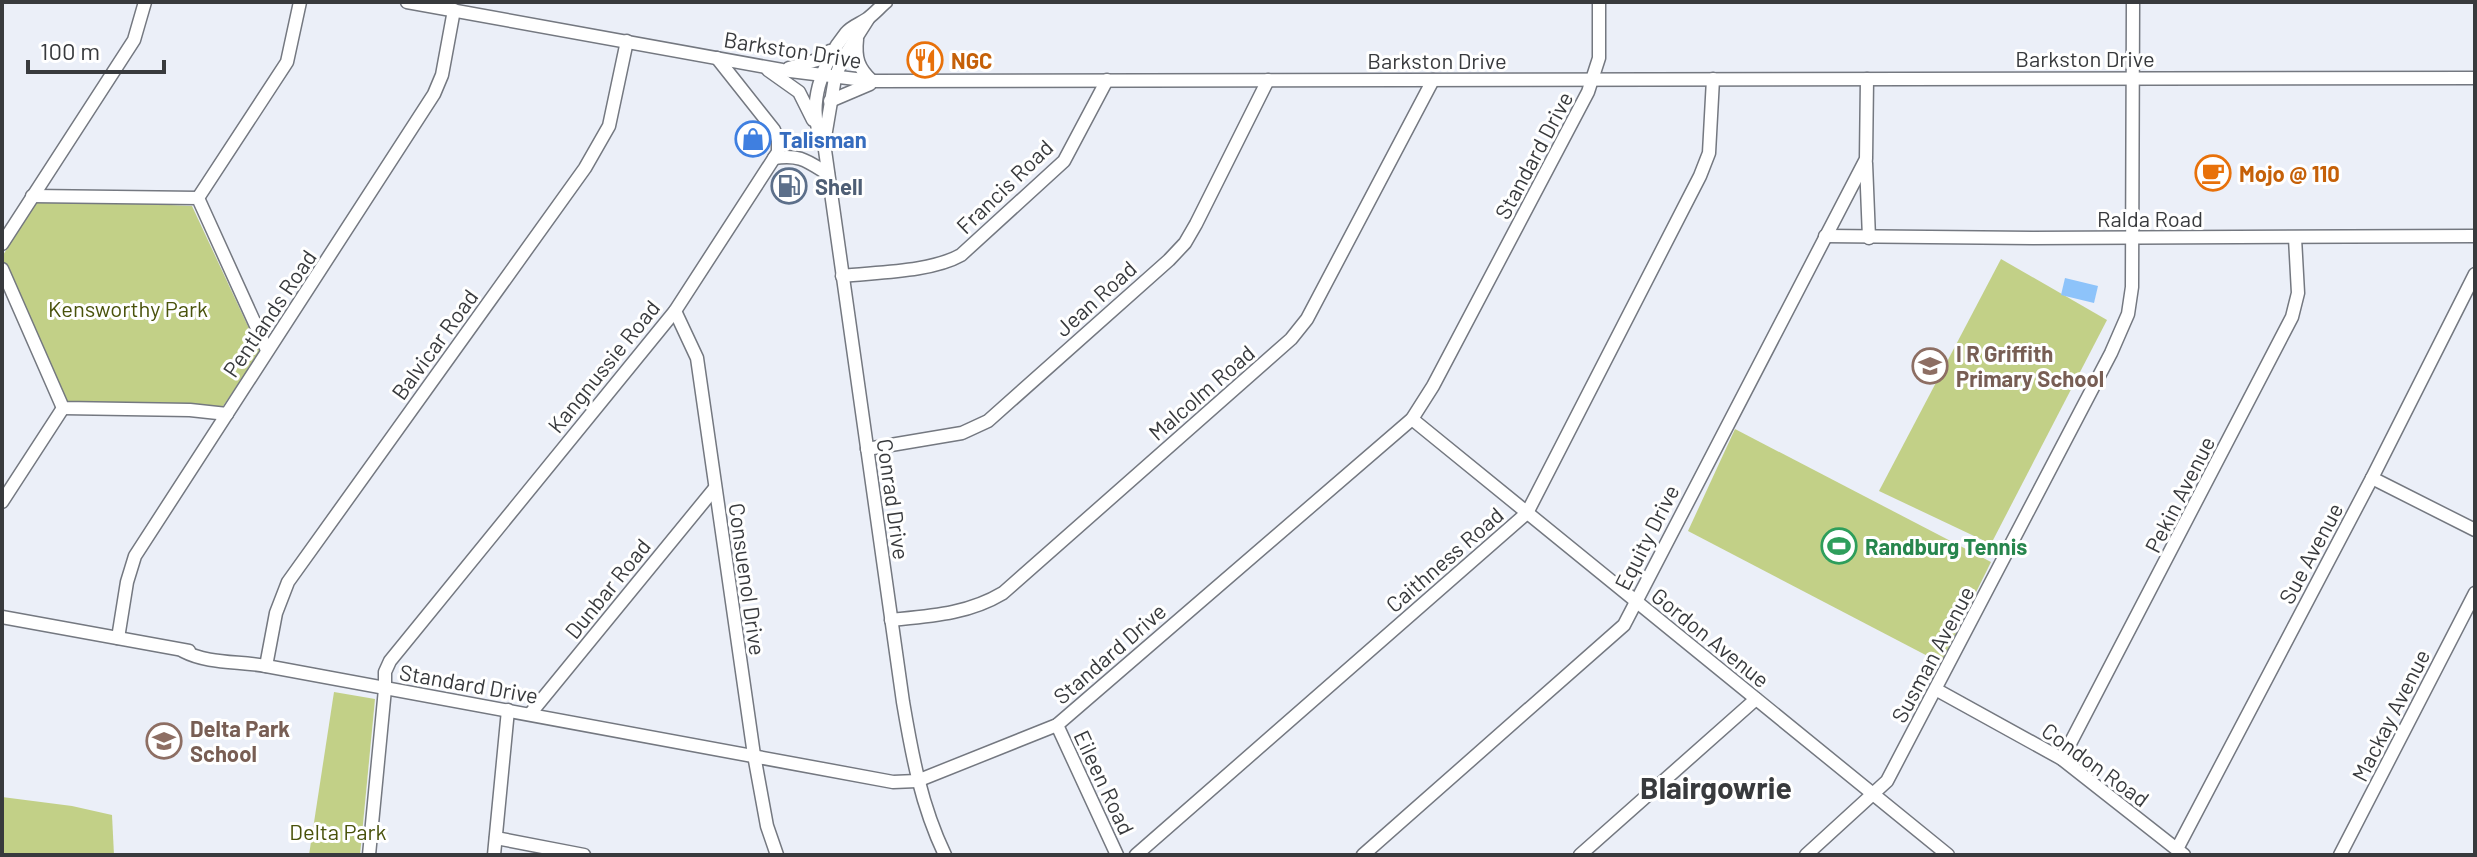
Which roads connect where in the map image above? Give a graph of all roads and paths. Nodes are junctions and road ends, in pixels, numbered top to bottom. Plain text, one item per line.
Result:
1 (145, 2) edge
2 (300, 2) edge
3 (407, 2) edge
4 (886, 2) edge
5 (2133, 2) edge
6 (1599, 7) edge
7 (454, 10) junction
8 (868, 19) junction
9 (857, 39) junction
10 (627, 41) junction
11 (838, 44) junction
12 (717, 58) junction
13 (761, 66) junction
14 (782, 70) junction
15 (828, 77) junction
16 (2133, 78) junction
17 (2475, 78) edge
18 (1713, 79) junction
19 (1867, 79) junction
20 (1107, 80) junction
21 (1268, 80) junction
22 (1433, 80) junction
23 (1594, 80) junction
24 (876, 81) junction
25 (830, 101) junction
26 (816, 127) junction
27 (824, 143) junction
28 (774, 158) junction
29 (1866, 159) junction
30 (828, 174) junction
31 (32, 196) junction
32 (198, 198) junction
33 (1825, 236) junction
34 (2475, 236) edge
35 (1869, 238) junction
36 (2133, 238) junction
37 (2295, 238) junction
38 (2, 244) edge
39 (2, 269) edge
40 (2475, 274) edge
41 (842, 276) junction
42 (675, 311) junction
43 (267, 350) junction
44 (63, 408) junction
45 (227, 414) junction
46 (1412, 419) junction
47 (867, 449) junction
48 (2372, 478) junction
49 (715, 488) junction
50 (2, 502) edge
51 (1527, 513) junction
52 (2475, 530) edge
53 (2475, 593) edge
54 (1635, 602) junction
55 (2, 617) edge
56 (891, 620) junction
57 (118, 638) junction
58 (266, 666) junction
59 (385, 689) junction
60 (1937, 690) junction
61 (1756, 699) junction
62 (508, 710) junction
63 (530, 714) junction
64 (1057, 725) junction
65 (754, 755) junction
66 (2062, 759) junction
67 (917, 781) junction
68 (1874, 795) junction
69 (496, 838) junction
70 (2181, 852) edge
71 (773, 853) edge
72 (369, 855) edge
73 (494, 855) edge
74 (584, 855) edge
75 (945, 855) edge
76 (1117, 855) edge
77 (1136, 855) edge
78 (1363, 855) edge
79 (1580, 855) edge
80 (1806, 855) edge
81 (1948, 855) edge
82 (2340, 855) edge

1 - 31 street
2 - 32 street
3 - 7 street, Barkston Drive
4 - 8 street
5 - 16 street, Susman Avenue
6 - 23 street, Standard Drive
7 - 10 street, Barkston Drive
7 - 43 street, Pentlands Road
8 - 9 street
8 - 11 street
9 - 15 street
9 - 24 street
10 - 12 street, Barkston Drive
10 - 58 street, Balvicar Road
11 - 14 street
11 - 15 street
12 - 13 street, Barkston Drive
12 - 28 street
13 - 14 street, Barkston Drive
13 - 26 street, Conrad Drive
14 - 15 street, Barkston Drive
15 - 24 street, Barkston Drive
15 - 25 street, Conrad Drive
15 - 26 street
16 - 17 street, Barkston Drive
16 - 19 street, Barkston Drive
16 - 36 street, Susman Avenue
18 - 19 street, Barkston Drive
18 - 23 street, Barkston Drive
18 - 51 street, Caithness Road
19 - 29 street, Equity Drive
20 - 21 street, Barkston Drive
20 - 24 street, Barkston Drive
20 - 41 street, Francis Road
21 - 22 street, Barkston Drive
21 - 47 street, Jean Road
22 - 23 street, Barkston Drive
22 - 56 street, Malcolm Road
23 - 46 street, Standard Drive
24 - 25 street
25 - 27 street, Conrad Drive
26 - 27 street, Conrad Drive
27 - 30 street, Conrad Drive
28 - 30 street
28 - 42 street, Kangnussie Road
29 - 33 street, Equity Drive
29 - 35 street, Equity Drive
30 - 41 street, Conrad Drive
31 - 32 street
31 - 38 street
32 - 43 street
33 - 35 street, Ralda Road
33 - 54 street, Equity Drive
34 - 37 street, Ralda Road
35 - 36 street, Ralda Road
36 - 37 street, Ralda Road
36 - 60 street, Susman Avenue
37 - 66 street, Pekin Avenue
39 - 44 street
40 - 48 street, Sue Avenue
41 - 47 street, Conrad Drive
42 - 49 street, Consuenol Drive
42 - 59 street, Kangnussie Road
43 - 45 street, Pentlands Road
44 - 45 street
44 - 50 street
45 - 57 street, Pentlands Road
46 - 51 street, Gordon Avenue
46 - 64 street, Standard Drive
47 - 56 street, Conrad Drive
48 - 52 street
48 - 70 street, Sue Avenue
49 - 63 street, Dunbar Road
49 - 65 street, Consuenol Drive
51 - 54 street, Gordon Avenue
51 - 77 street, Caithness Road
53 - 82 street, Mackay Avenue
54 - 61 street, Gordon Avenue
54 - 78 street, Equity Drive
55 - 57 street, Standard Drive
56 - 67 street, Conrad Drive
57 - 58 street, Standard Drive
58 - 59 street, Standard Drive
59 - 62 street, Standard Drive
59 - 72 street, Kangnussie Road
60 - 66 street, Condon Road
60 - 68 street, Susman Avenue
61 - 68 street, Gordon Avenue
61 - 79 street
62 - 63 street, Standard Drive
62 - 69 street
63 - 65 street, Standard Drive
64 - 67 street, Standard Drive
64 - 76 street, Eileen Road
65 - 67 street, Standard Drive
65 - 71 street, Consuenol Drive
66 - 70 street, Condon Road
67 - 75 street, Conrad Drive
68 - 80 street, Susman Avenue
68 - 81 street, Gordon Avenue
69 - 73 street
69 - 74 street

